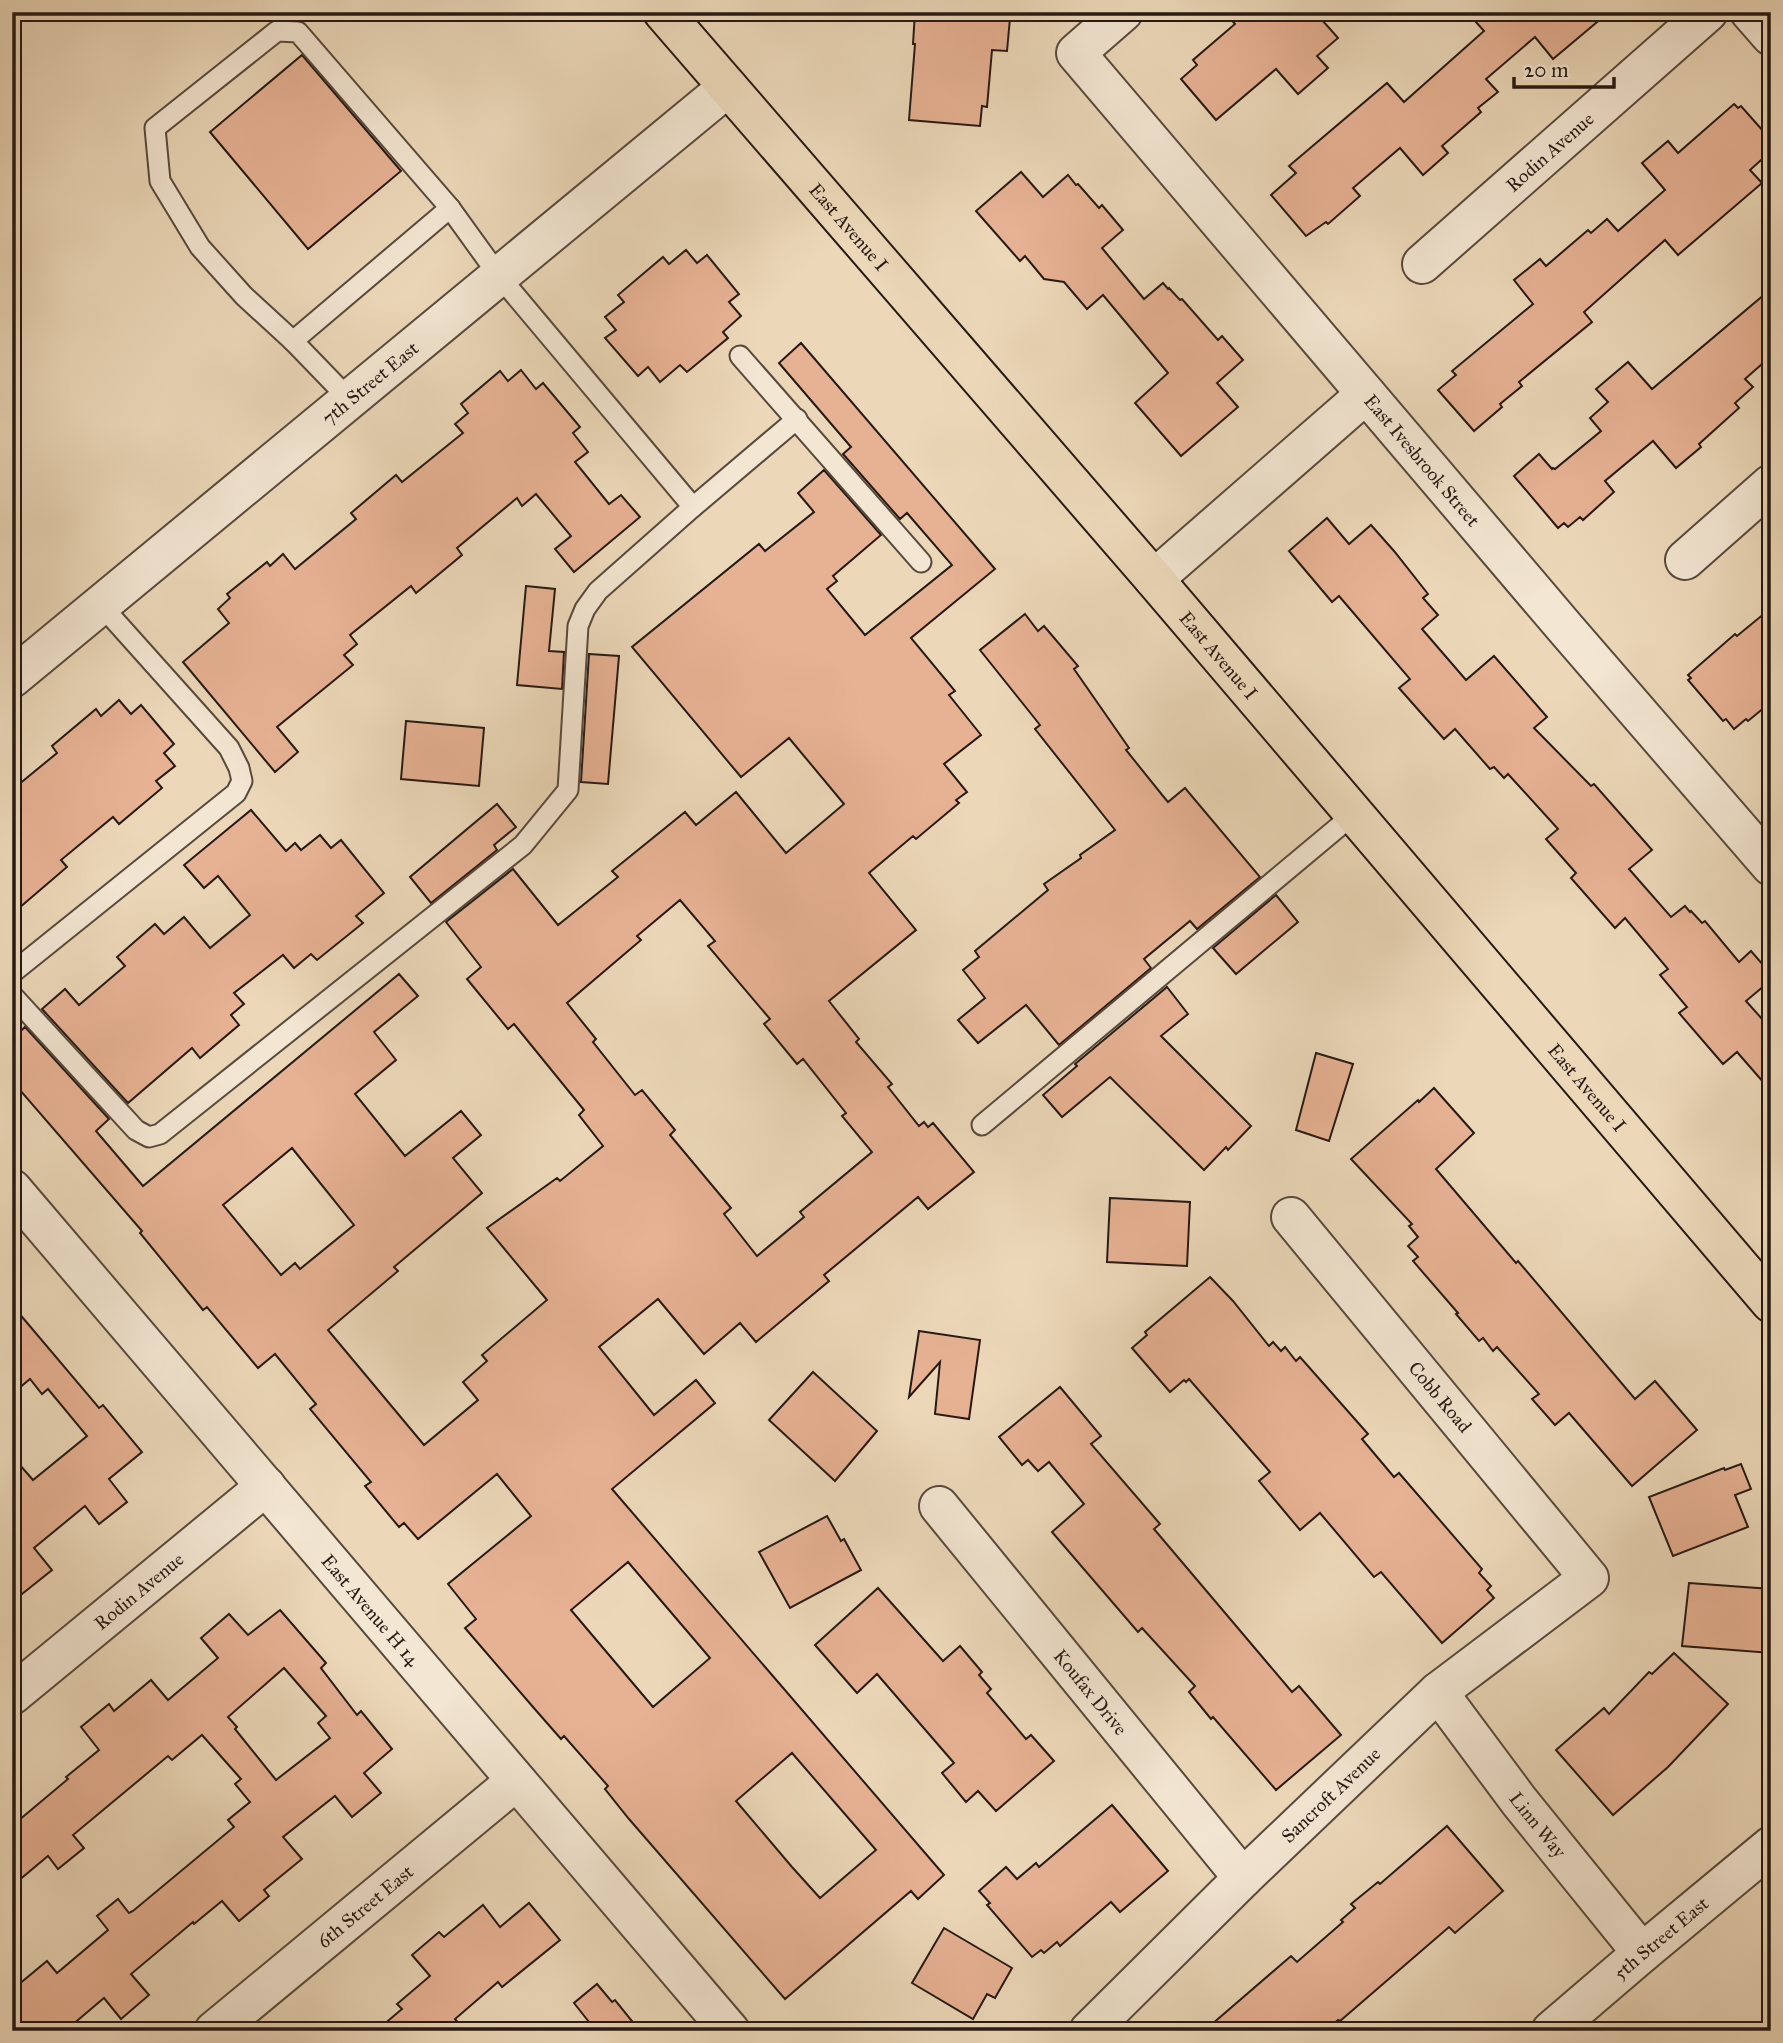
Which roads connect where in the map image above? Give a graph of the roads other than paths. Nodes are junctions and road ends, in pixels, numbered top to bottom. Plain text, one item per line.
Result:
1 (663, 12) edge
2 (1123, 12) edge
3 (1708, 12) edge
4 (1750, 12) edge
5 (1771, 36) edge
6 (728, 87) junction
7 (450, 208) junction
8 (1422, 264) dead end
9 (499, 276) junction
10 (293, 341) junction
11 (740, 356) dead end
12 (1366, 394) junction
13 (349, 399) junction
14 (797, 419) junction
15 (1771, 484) edge
16 (693, 507) junction
17 (1685, 560) dead end
18 (921, 562) dead end
19 (1154, 579) junction
20 (101, 605) junction
21 (12, 678) edge
22 (1354, 814) junction
23 (1771, 866) edge
24 (12, 973) edge
25 (12, 995) edge
26 (982, 1125) dead end
27 (13, 1193) edge
28 (1291, 1217) dead end
29 (1771, 1303) edge
30 (266, 1486) junction
31 (939, 1506) dead end
32 (1589, 1578) joint
33 (1438, 1692) junction
34 (12, 1695) edge
35 (516, 1781) junction
36 (1771, 1846) edge
37 (1244, 1878) junction
38 (1642, 1953) junction
39 (215, 2031) edge
40 (730, 2031) edge
41 (1088, 2031) edge
42 (1551, 2031) edge

1 - 6 main road, East Avenue I
2 - 12 street, East Ivesbrook Street
3 - 8 street, Rodin Avenue
4 - 5 street
6 - 9 street, 7th Street East
6 - 19 main road, East Avenue I
7 - 9 lane
7 - 10 lane
7 - 10 lane
9 - 13 street, 7th Street East
9 - 16 lane
10 - 13 lane
11 - 14 lane
12 - 19 street
12 - 23 street, East Ivesbrook Street
13 - 20 street, 7th Street East
14 - 16 lane
14 - 18 lane
15 - 17 street
16 - 25 lane
19 - 22 main road, East Avenue I
20 - 21 street, 7th Street East
20 - 24 lane
22 - 26 lane
22 - 29 main road, East Avenue I
27 - 30 street, East Avenue H 14
28 - 32 street, Cobb Road
30 - 34 street, Rodin Avenue
30 - 35 street, East Avenue H 14
31 - 37 street, Koufax Drive
32 - 33 street, Sancroft Avenue
33 - 37 street, Sancroft Avenue
33 - 38 street, Linn Way
35 - 39 street, 6th Street East
35 - 40 street, East Avenue H 14
36 - 38 street, 5th Street East
37 - 41 street, Sancroft Avenue
38 - 42 street, 5th Street East

